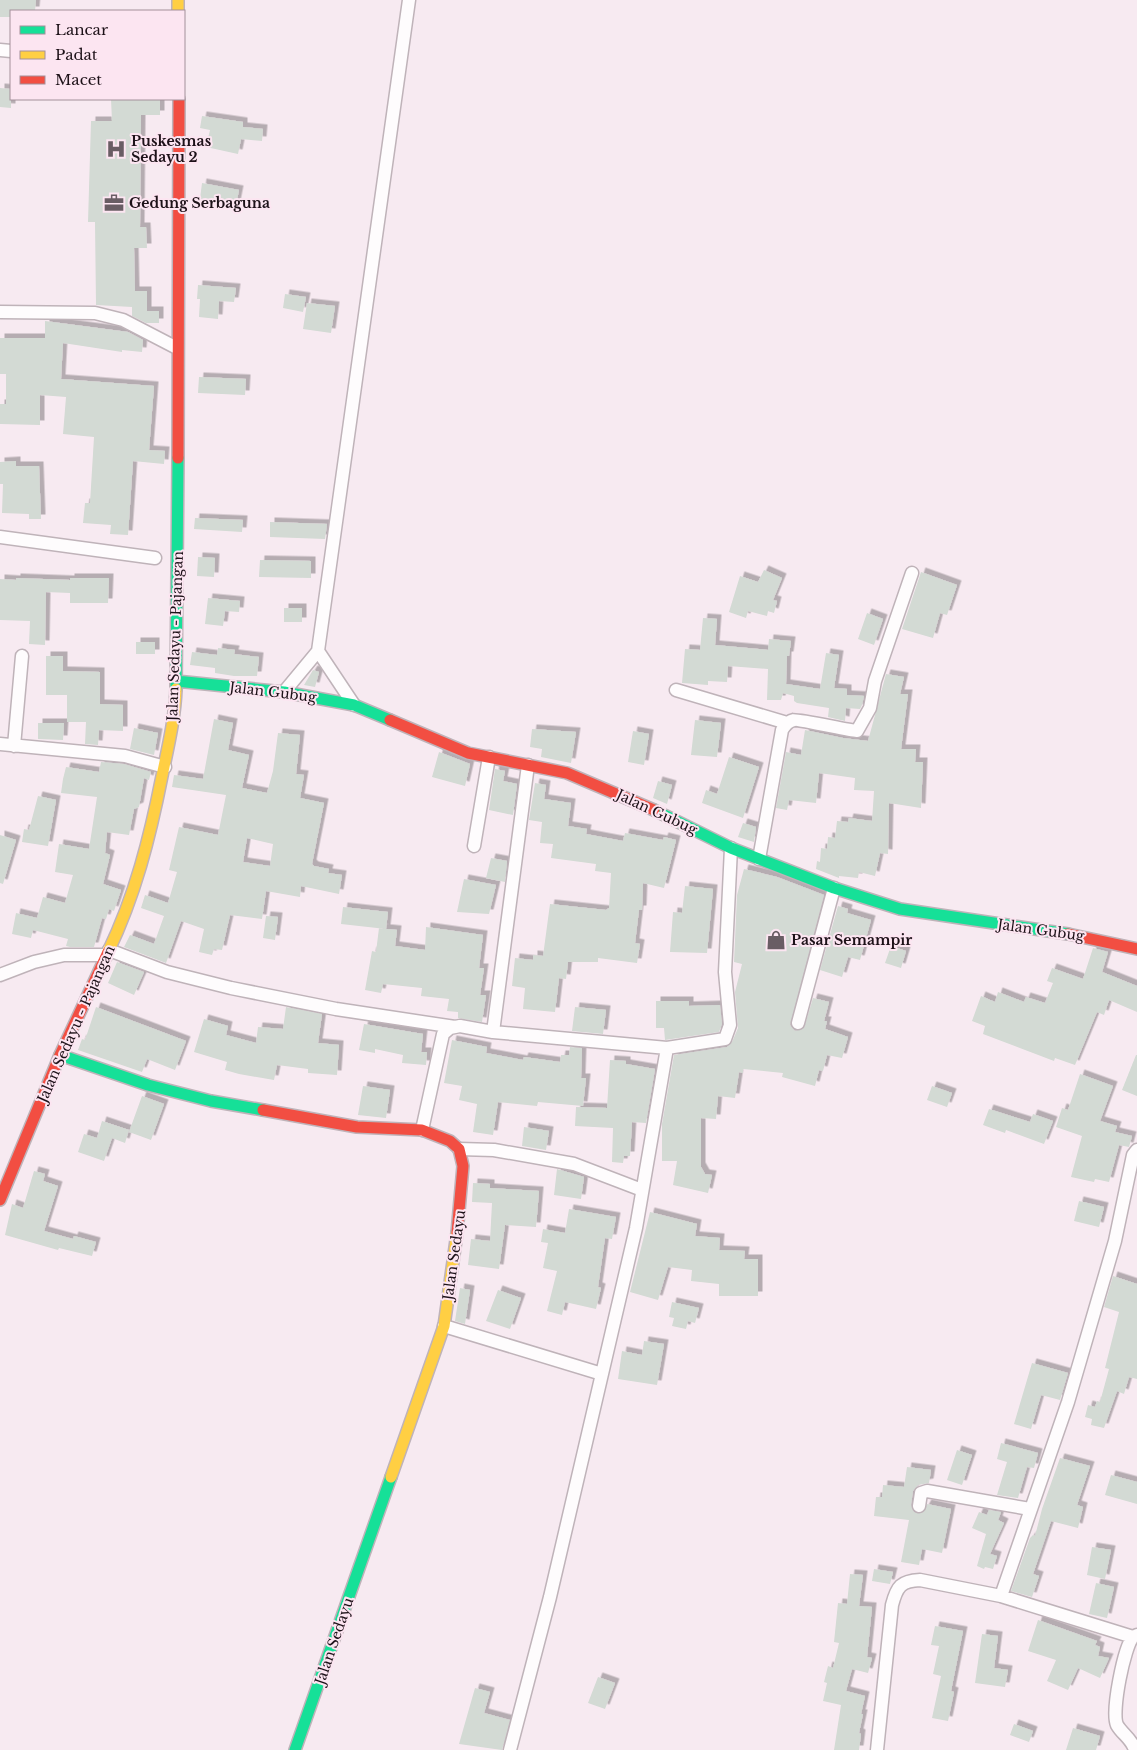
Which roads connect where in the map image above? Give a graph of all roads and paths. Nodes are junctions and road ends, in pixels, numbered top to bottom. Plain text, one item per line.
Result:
1 (409, 0) edge
2 (179, 100) edge
3 (0, 312) edge
4 (177, 348) junction
5 (0, 537) edge
6 (155, 558) dead end
7 (912, 573) dead end
8 (318, 651) junction
9 (22, 656) dead end
10 (176, 681) junction
11 (676, 690) dead end
12 (284, 692) junction
13 (354, 705) junction
14 (787, 723) junction
15 (0, 744) edge
16 (14, 746) junction
17 (489, 757) junction
18 (528, 765) junction
19 (165, 767) junction
20 (474, 846) dead end
21 (732, 848) junction
22 (759, 859) junction
23 (834, 888) junction
24 (1137, 949) edge
25 (108, 953) junction
26 (0, 975) edge
27 (798, 1023) dead end
28 (455, 1027) junction
29 (492, 1032) junction
30 (666, 1048) junction
31 (60, 1055) junction
32 (422, 1130) junction
33 (459, 1149) junction
34 (1137, 1150) edge
35 (642, 1190) junction
36 (0, 1200) edge
37 (444, 1326) junction
38 (602, 1374) junction
39 (919, 1506) dead end
40 (1030, 1509) junction
41 (1000, 1596) junction
42 (1135, 1636) edge
43 (295, 1750) edge
44 (510, 1750) edge
45 (877, 1750) edge
46 (1135, 1750) edge

1 - 8 street
2 - 4 street, Jalan Sedayu - Pajangan
3 - 4 street
4 - 10 street, Jalan Sedayu - Pajangan
5 - 6 street
7 - 14 street
8 - 12 street
8 - 13 street
9 - 16 street
10 - 12 street, Jalan Gubug
10 - 19 street, Jalan Sedayu - Pajangan
11 - 14 street
12 - 13 street, Jalan Gubug
13 - 17 street, Jalan Gubug
14 - 22 street
15 - 16 street
16 - 19 street
17 - 18 street, Jalan Gubug
17 - 20 street
18 - 21 street, Jalan Gubug
18 - 29 street
19 - 25 street, Jalan Sedayu - Pajangan
21 - 22 street, Jalan Gubug
21 - 30 street
22 - 23 street, Jalan Gubug
23 - 24 street, Jalan Gubug
23 - 27 street
25 - 26 street
25 - 28 street
25 - 31 street, Jalan Sedayu - Pajangan
28 - 29 street
28 - 32 street
29 - 30 street
30 - 35 street
31 - 32 street
31 - 36 street, Jalan Sedayu - Pajangan
32 - 33 street
33 - 35 street
33 - 37 street, Jalan Sedayu
34 - 40 street
35 - 38 street
37 - 38 street
37 - 43 street, Jalan Sedayu
38 - 44 street
39 - 40 street
40 - 41 street
41 - 42 street
41 - 45 street
42 - 46 street

